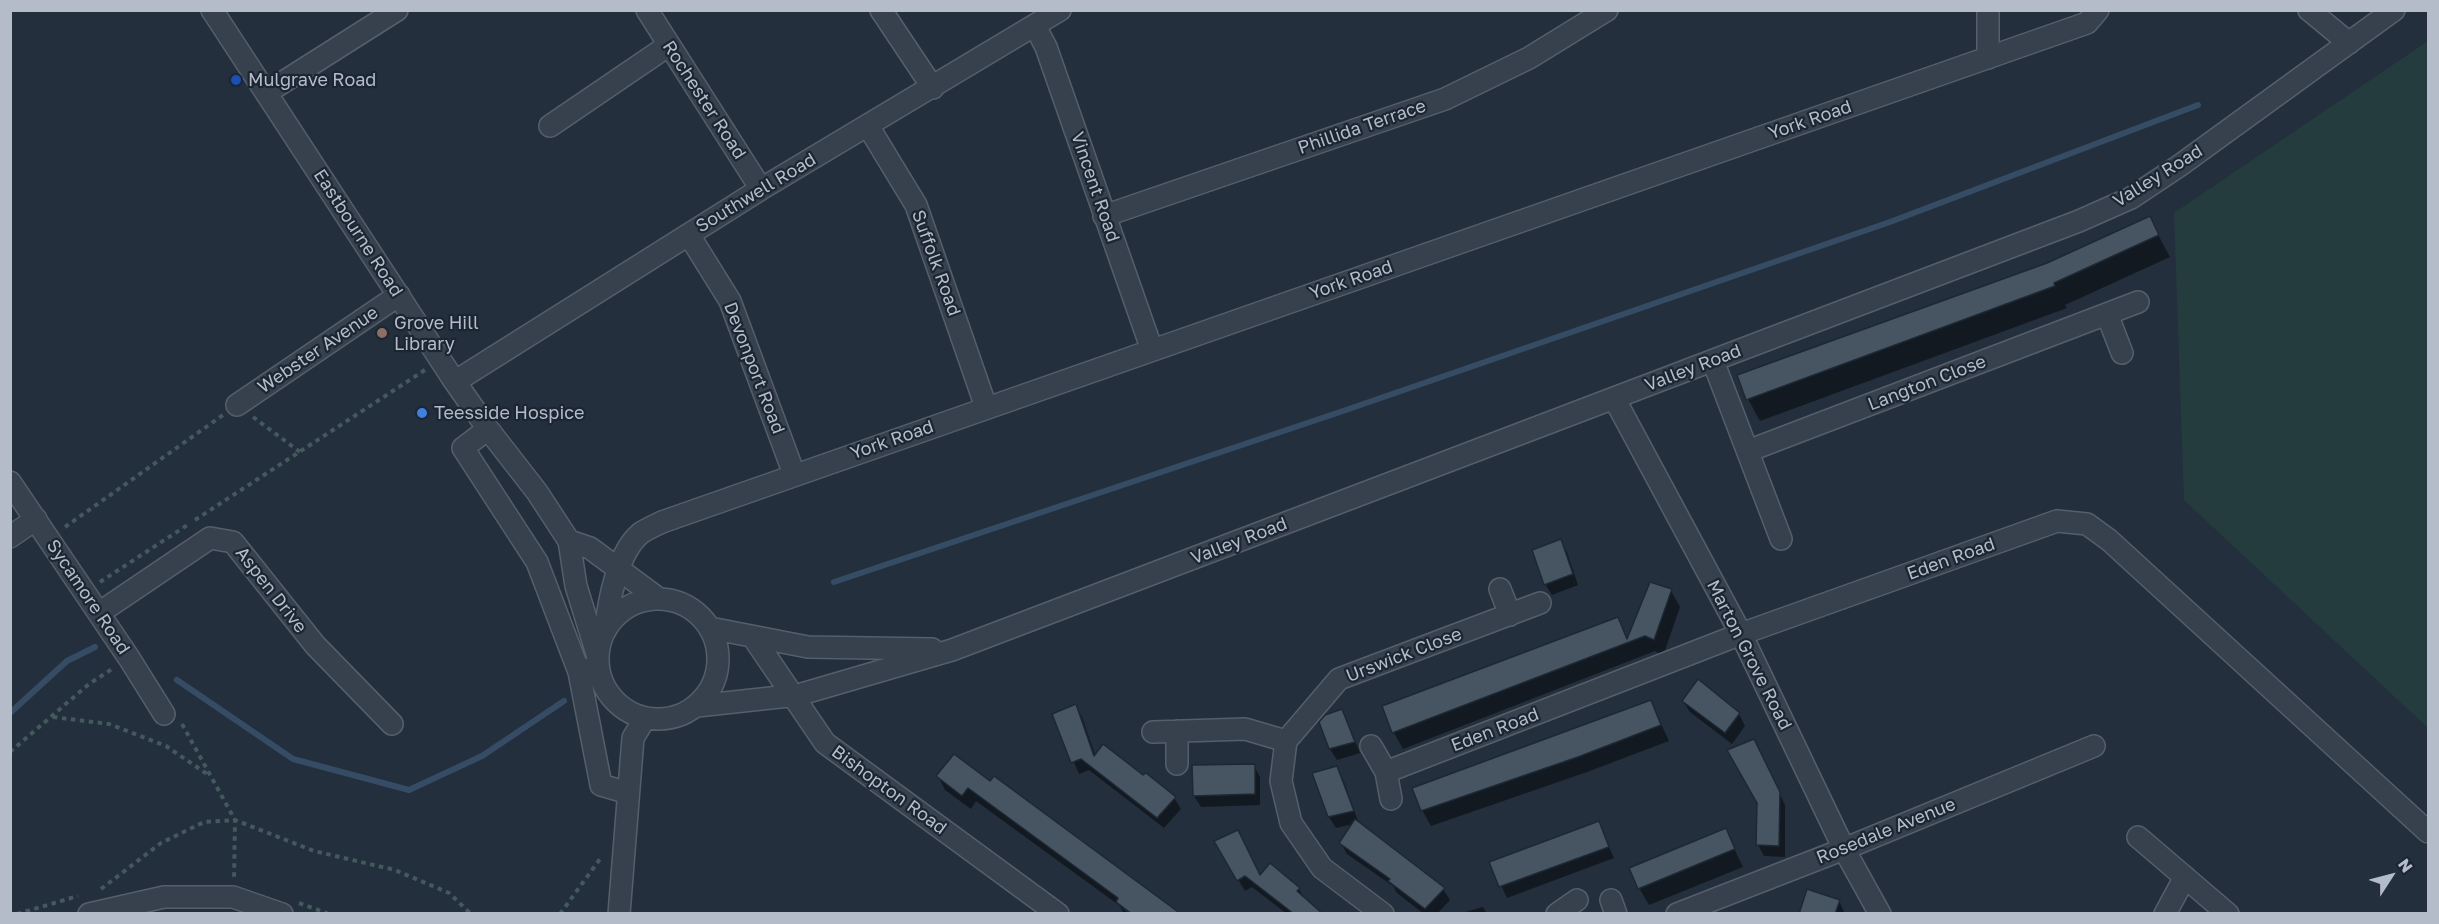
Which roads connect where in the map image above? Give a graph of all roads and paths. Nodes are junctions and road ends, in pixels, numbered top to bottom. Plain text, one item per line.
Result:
1 (212, 10) edge
2 (397, 10) edge
3 (647, 10) edge
4 (881, 10) edge
5 (1060, 10) edge
6 (1607, 10) edge
7 (1988, 10) edge
8 (2098, 10) edge
9 (2309, 10) edge
10 (2394, 10) edge
11 (1035, 26) junction
12 (2349, 43) junction
13 (669, 45) junction
14 (1988, 58) junction
15 (933, 88) junction
16 (266, 93) junction
17 (550, 126) dead end
18 (868, 126) junction
19 (761, 189) junction
20 (1104, 216) junction
21 (688, 235) junction
22 (399, 295) junction
23 (2138, 303) dead end
24 (2107, 314) junction
25 (1152, 350) junction
26 (2122, 353) dead end
27 (1713, 361) junction
28 (455, 381) junction
29 (1614, 398) junction
30 (237, 405) junction
31 (986, 407) junction
32 (488, 429) junction
33 (1748, 451) junction
34 (300, 452) junction
35 (794, 474) junction
36 (10, 482) edge
37 (36, 519) junction
38 (10, 537) edge
39 (49, 538) junction
40 (1781, 539) dead end
41 (569, 541) junction
42 (620, 569) junction
43 (1500, 590) dead end
44 (84, 592) junction
45 (659, 599) junction
46 (1540, 603) dead end
47 (99, 613) junction
48 (1510, 615) junction
49 (710, 628) junction
50 (606, 629) junction
51 (1741, 634) junction
52 (753, 637) junction
53 (952, 650) junction
54 (129, 658) junction
55 (592, 665) junction
56 (794, 696) junction
57 (697, 706) junction
58 (164, 714) joint
59 (54, 717) junction
60 (645, 718) junction
61 (392, 724) dead end
62 (1177, 731) junction
63 (1153, 732) dead end
64 (1286, 741) junction
65 (1371, 746) dead end
66 (2094, 746) dead end
67 (10, 752) edge
68 (1177, 764) dead end
69 (1386, 772) junction
70 (213, 778) junction
71 (628, 793) junction
72 (1391, 799) dead end
73 (235, 820) junction
74 (2428, 832) edge
75 (2138, 837) dead end
76 (1844, 849) junction
77 (600, 859) dead end
78 (2185, 876) junction
79 (234, 880) dead end
80 (100, 890) dead end
81 (1576, 900) dead end
82 (89, 914) edge
83 (282, 914) edge
84 (471, 914) edge
85 (560, 914) edge
86 (619, 914) edge
87 (1058, 914) edge
88 (1383, 914) edge
89 (1557, 914) edge
90 (1677, 914) edge
91 (1880, 914) edge
92 (2164, 914) edge
93 (2228, 914) edge

1 - 16 street, Eastbourne Road
2 - 16 street
3 - 13 street, Rochester Road
4 - 15 street
5 - 11 street, Southwell Road
6 - 20 street, Phillida Terrace
7 - 14 street
8 - 14 street, York Road
9 - 12 street
10 - 12 street, Valley Road
11 - 15 street, Southwell Road
11 - 20 street, Vincent Road
12 - 27 street, Valley Road
13 - 17 street
13 - 19 street, Rochester Road
14 - 25 street, York Road
15 - 18 street, Southwell Road
16 - 22 street, Eastbourne Road
18 - 19 street, Southwell Road
18 - 31 street, Suffolk Road
19 - 21 street, Southwell Road
20 - 25 street, Vincent Road
21 - 28 street, Southwell Road
21 - 35 street, Devonport Road
22 - 28 street, Eastbourne Road
22 - 30 street, Webster Avenue
23 - 24 street, Langton Close
24 - 26 street
24 - 33 street, Langton Close
25 - 31 street, York Road
27 - 29 street, Valley Road
27 - 33 street
28 - 32 street, Eastbourne Road
28 - 34 path
29 - 51 street, Marton Grove Road
29 - 53 street, Valley Road
30 - 34 path
30 - 39 path
31 - 35 street, York Road
32 - 41 street, Eastbourne Road
32 - 55 street
33 - 40 street
34 - 44 path
35 - 42 street, York Road
36 - 37 street, Sycamore Road
37 - 38 street
37 - 39 street, Sycamore Road
39 - 44 street, Sycamore Road
41 - 42 street
41 - 55 street
42 - 45 street
42 - 50 street, York Road
43 - 48 street
44 - 47 street, Sycamore Road
45 - 49 street
45 - 50 street
46 - 48 street, Urswick Close
47 - 54 street, Sycamore Road
47 - 61 street, Aspen Drive
48 - 64 street, Urswick Close
49 - 52 street, Valley Road
49 - 57 street
50 - 55 street
51 - 69 street, Eden Road
51 - 74 street, Eden Road
51 - 76 street, Marton Grove Road
52 - 53 street, Valley Road
52 - 56 street, Bishopton Road
53 - 56 street, Valley Road
54 - 58 street, Sycamore Road
54 - 59 path
55 - 60 street
55 - 71 street
56 - 57 street, Valley Road
56 - 87 street, Bishopton Road
57 - 60 street
58 - 70 path
59 - 67 path
59 - 70 path
60 - 71 street
62 - 63 street
62 - 64 street
62 - 68 street
64 - 88 street
65 - 69 street
66 - 76 street, Rosedale Avenue
69 - 72 street
70 - 73 path
71 - 86 street
73 - 79 path
73 - 80 path
73 - 84 path
75 - 78 street
76 - 90 street, Rosedale Avenue
76 - 91 street, Marton Grove Road
77 - 85 path
78 - 92 street
78 - 93 street
81 - 89 street
82 - 83 street

